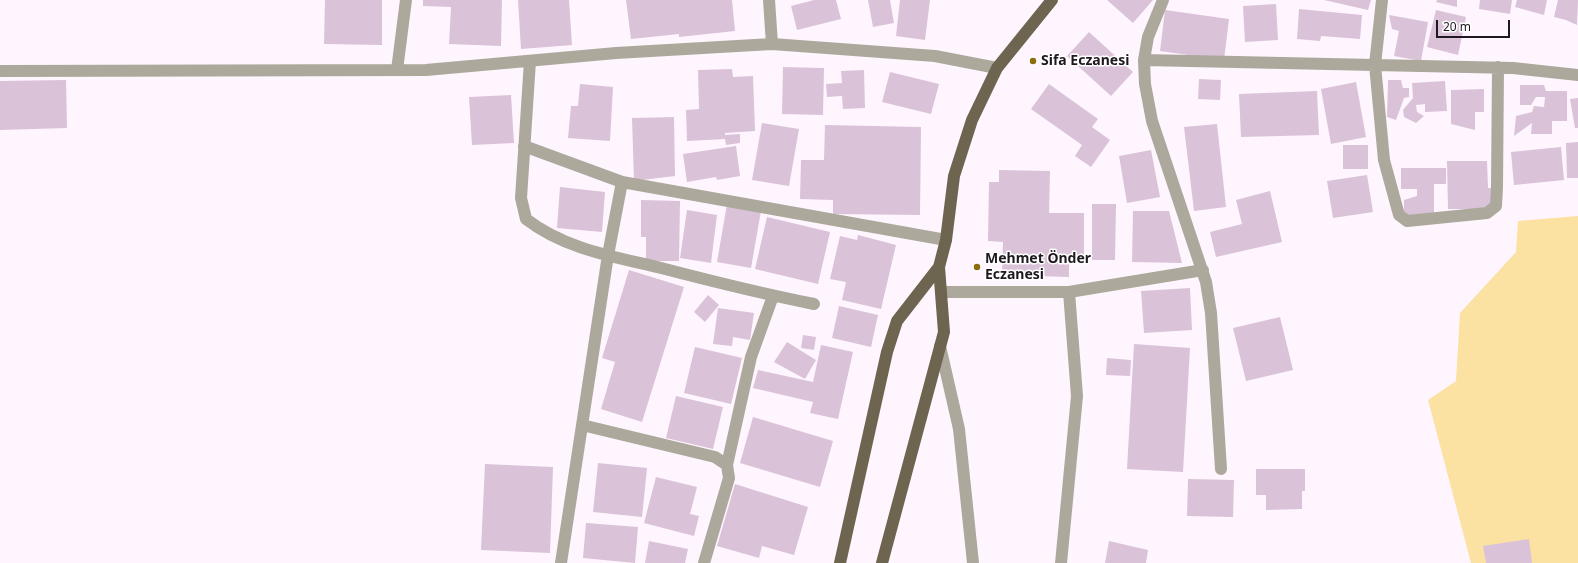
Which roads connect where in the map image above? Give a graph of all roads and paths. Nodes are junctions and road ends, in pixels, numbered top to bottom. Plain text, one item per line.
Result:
1 (406, 0) edge
2 (769, 0) edge
3 (1052, 0) edge
4 (1164, 0) edge
5 (1382, 0) edge
6 (772, 44) junction
7 (1144, 60) junction
8 (530, 61) junction
9 (1375, 65) junction
10 (1498, 67) junction
11 (997, 68) junction
12 (397, 70) junction
13 (0, 71) edge
14 (1578, 75) edge
15 (524, 146) junction
16 (622, 182) junction
17 (946, 240) junction
18 (608, 255) junction
19 (938, 267) junction
20 (1203, 270) junction
21 (941, 292) junction
22 (1069, 292) junction
23 (773, 296) junction
24 (814, 304) dead end
25 (940, 346) junction
26 (582, 425) junction
27 (726, 464) junction
28 (1221, 469) dead end
29 (561, 563) edge
30 (704, 563) edge
31 (840, 563) edge
32 (882, 563) edge
33 (974, 563) edge
34 (1061, 563) edge

1 - 12 street
2 - 6 street
3 - 11 main road
4 - 7 street
5 - 9 street
6 - 8 street
6 - 11 street
7 - 9 street
7 - 20 street
8 - 12 street
8 - 15 street
9 - 10 street
9 - 10 street
10 - 14 street
11 - 17 main road
12 - 13 street
15 - 16 street
15 - 18 street
16 - 17 street
16 - 18 street
17 - 19 main road
18 - 23 street
18 - 26 street
19 - 21 main road
19 - 31 main road
20 - 22 street
20 - 28 street
21 - 22 street
21 - 25 main road
22 - 34 street
23 - 24 street
23 - 27 street
25 - 32 main road
25 - 33 street
26 - 27 street
26 - 29 street
27 - 30 street

